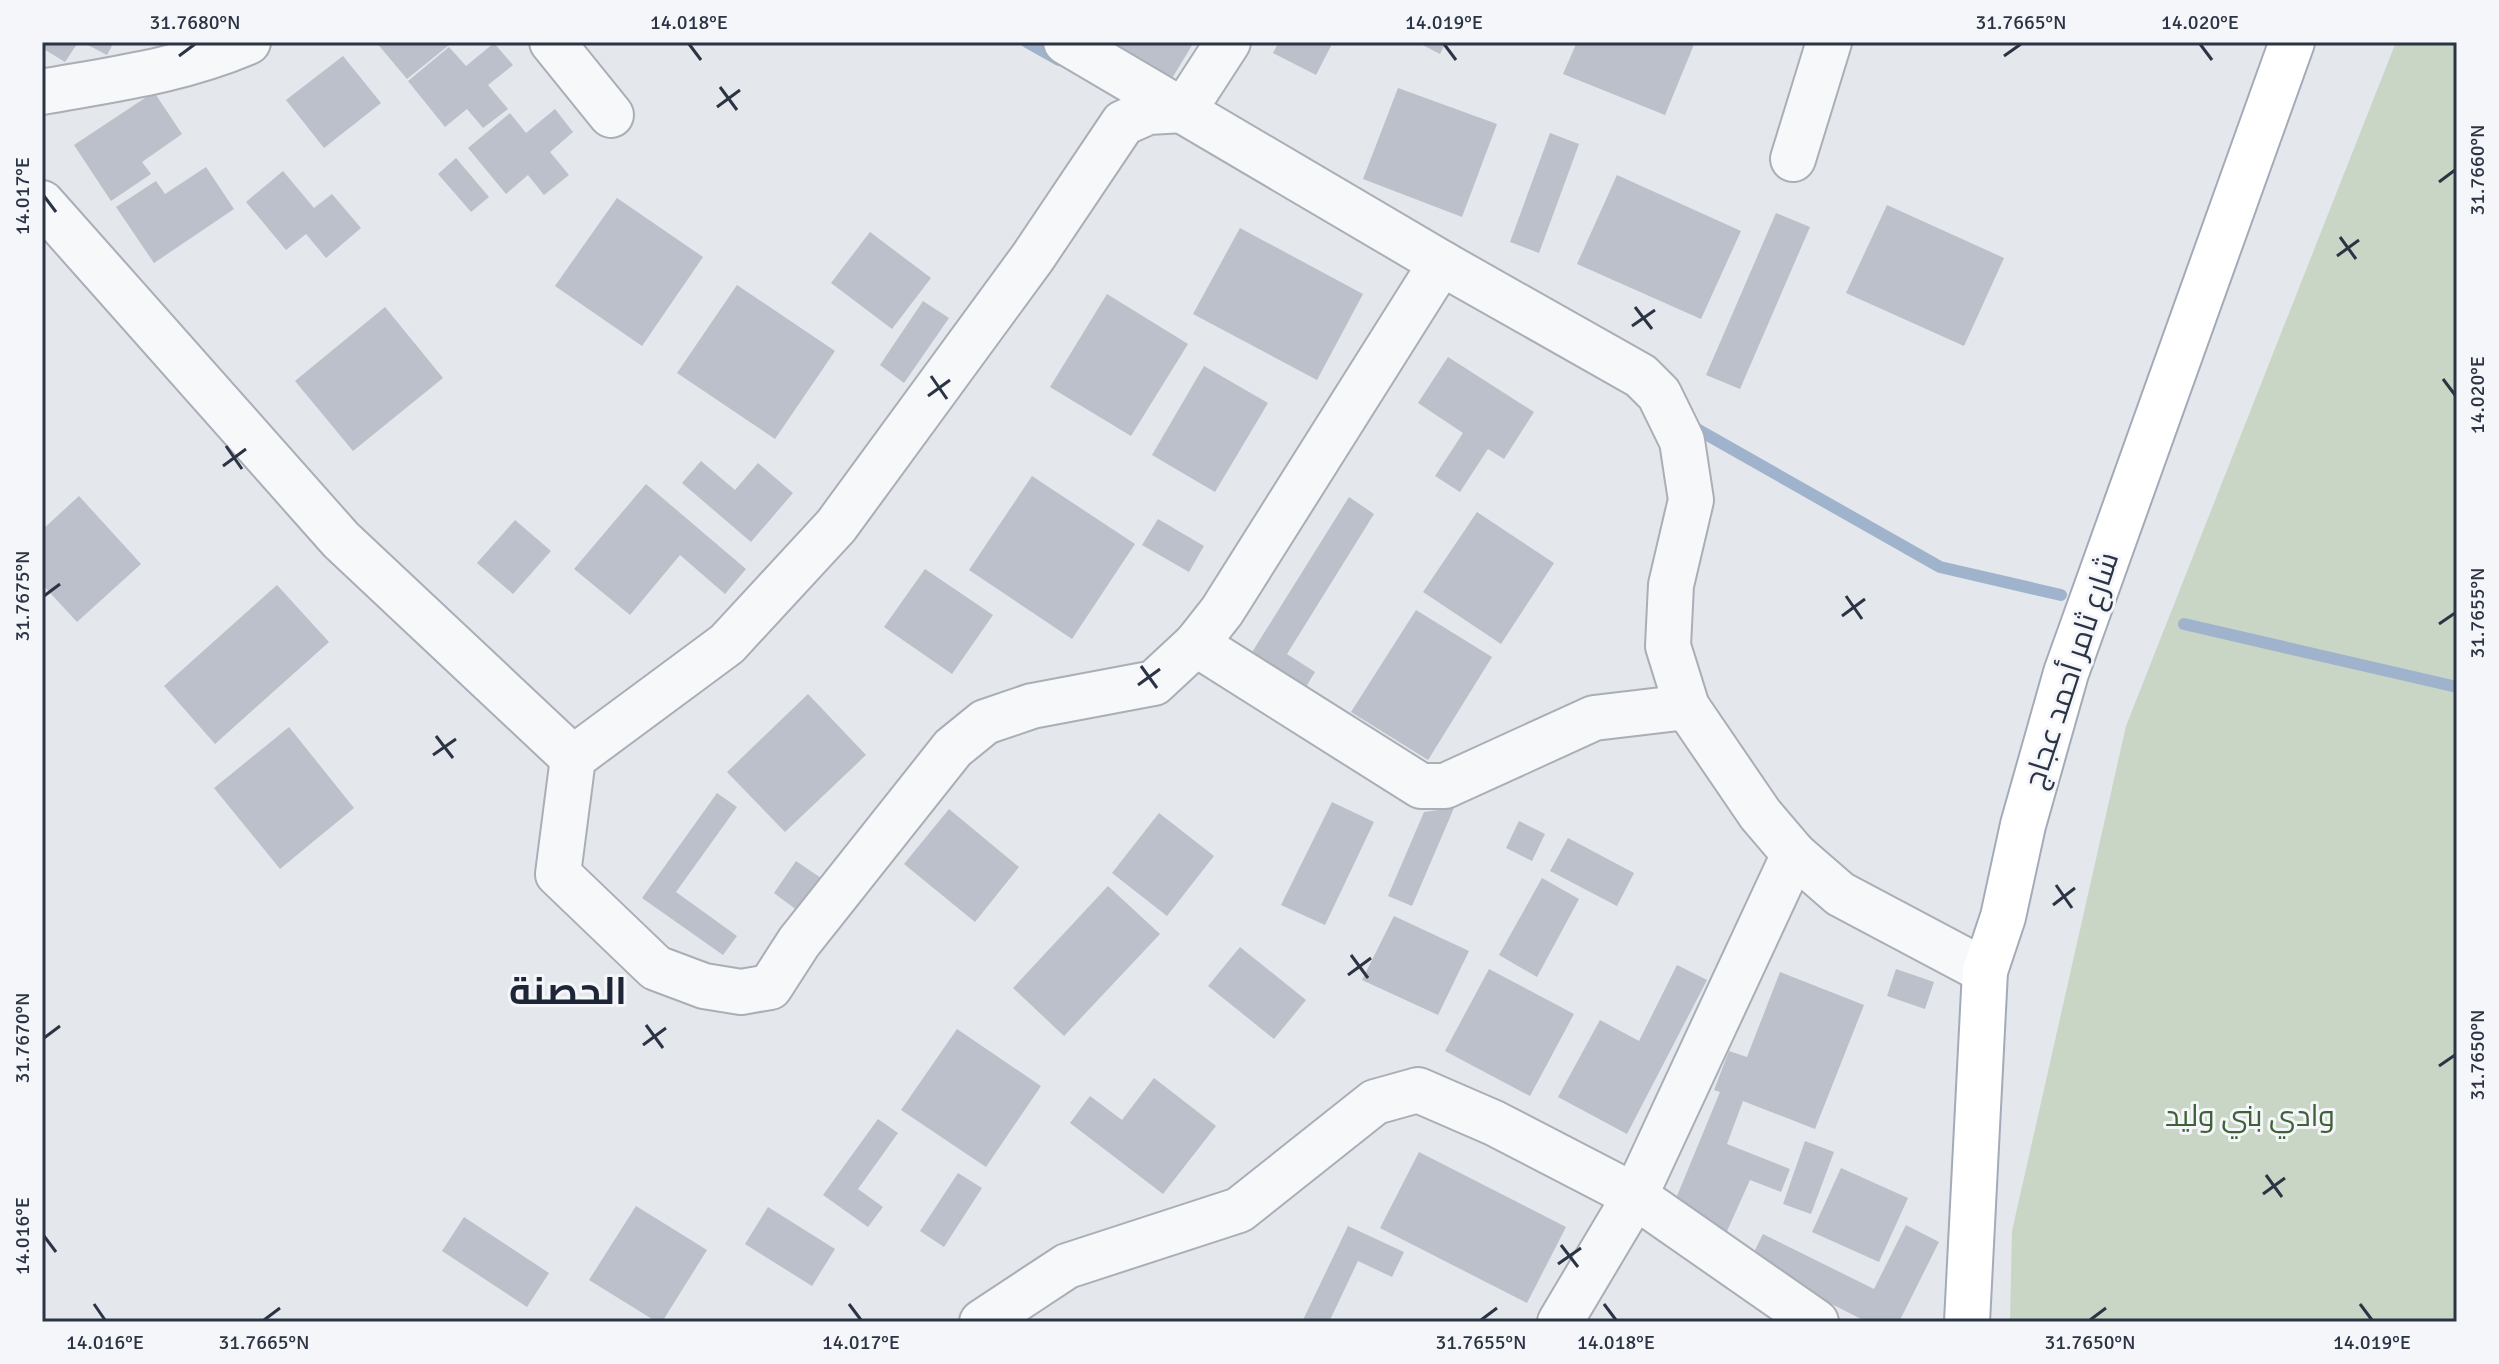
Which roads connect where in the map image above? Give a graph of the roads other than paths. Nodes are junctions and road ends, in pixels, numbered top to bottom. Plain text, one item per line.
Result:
1 (248, 42) edge
2 (552, 42) edge
3 (1066, 42) edge
4 (1228, 42) edge
5 (1829, 42) edge
6 (2292, 42) edge
7 (42, 92) edge
8 (1184, 110) junction
9 (611, 115) dead end
10 (1793, 159) dead end
11 (42, 203) edge
12 (1443, 264) junction
13 (1196, 644) junction
14 (1687, 707) junction
15 (573, 758) junction
16 (1794, 854) junction
17 (1985, 971) junction
18 (1635, 1196) junction
19 (982, 1322) edge
20 (1560, 1322) edge
21 (1816, 1322) edge
22 (1967, 1322) edge

1 - 7 street
2 - 9 street
3 - 8 street
4 - 8 street
5 - 10 street
6 - 17 main road, شارع ثامر أحمد عجاج
8 - 12 street
8 - 15 street
11 - 15 street
12 - 13 street
12 - 14 street
13 - 14 street
13 - 15 street
14 - 16 street
16 - 17 street
16 - 18 street
17 - 22 main road, شارع ثامر أحمد عجاج
18 - 19 street
18 - 20 street
18 - 21 street

